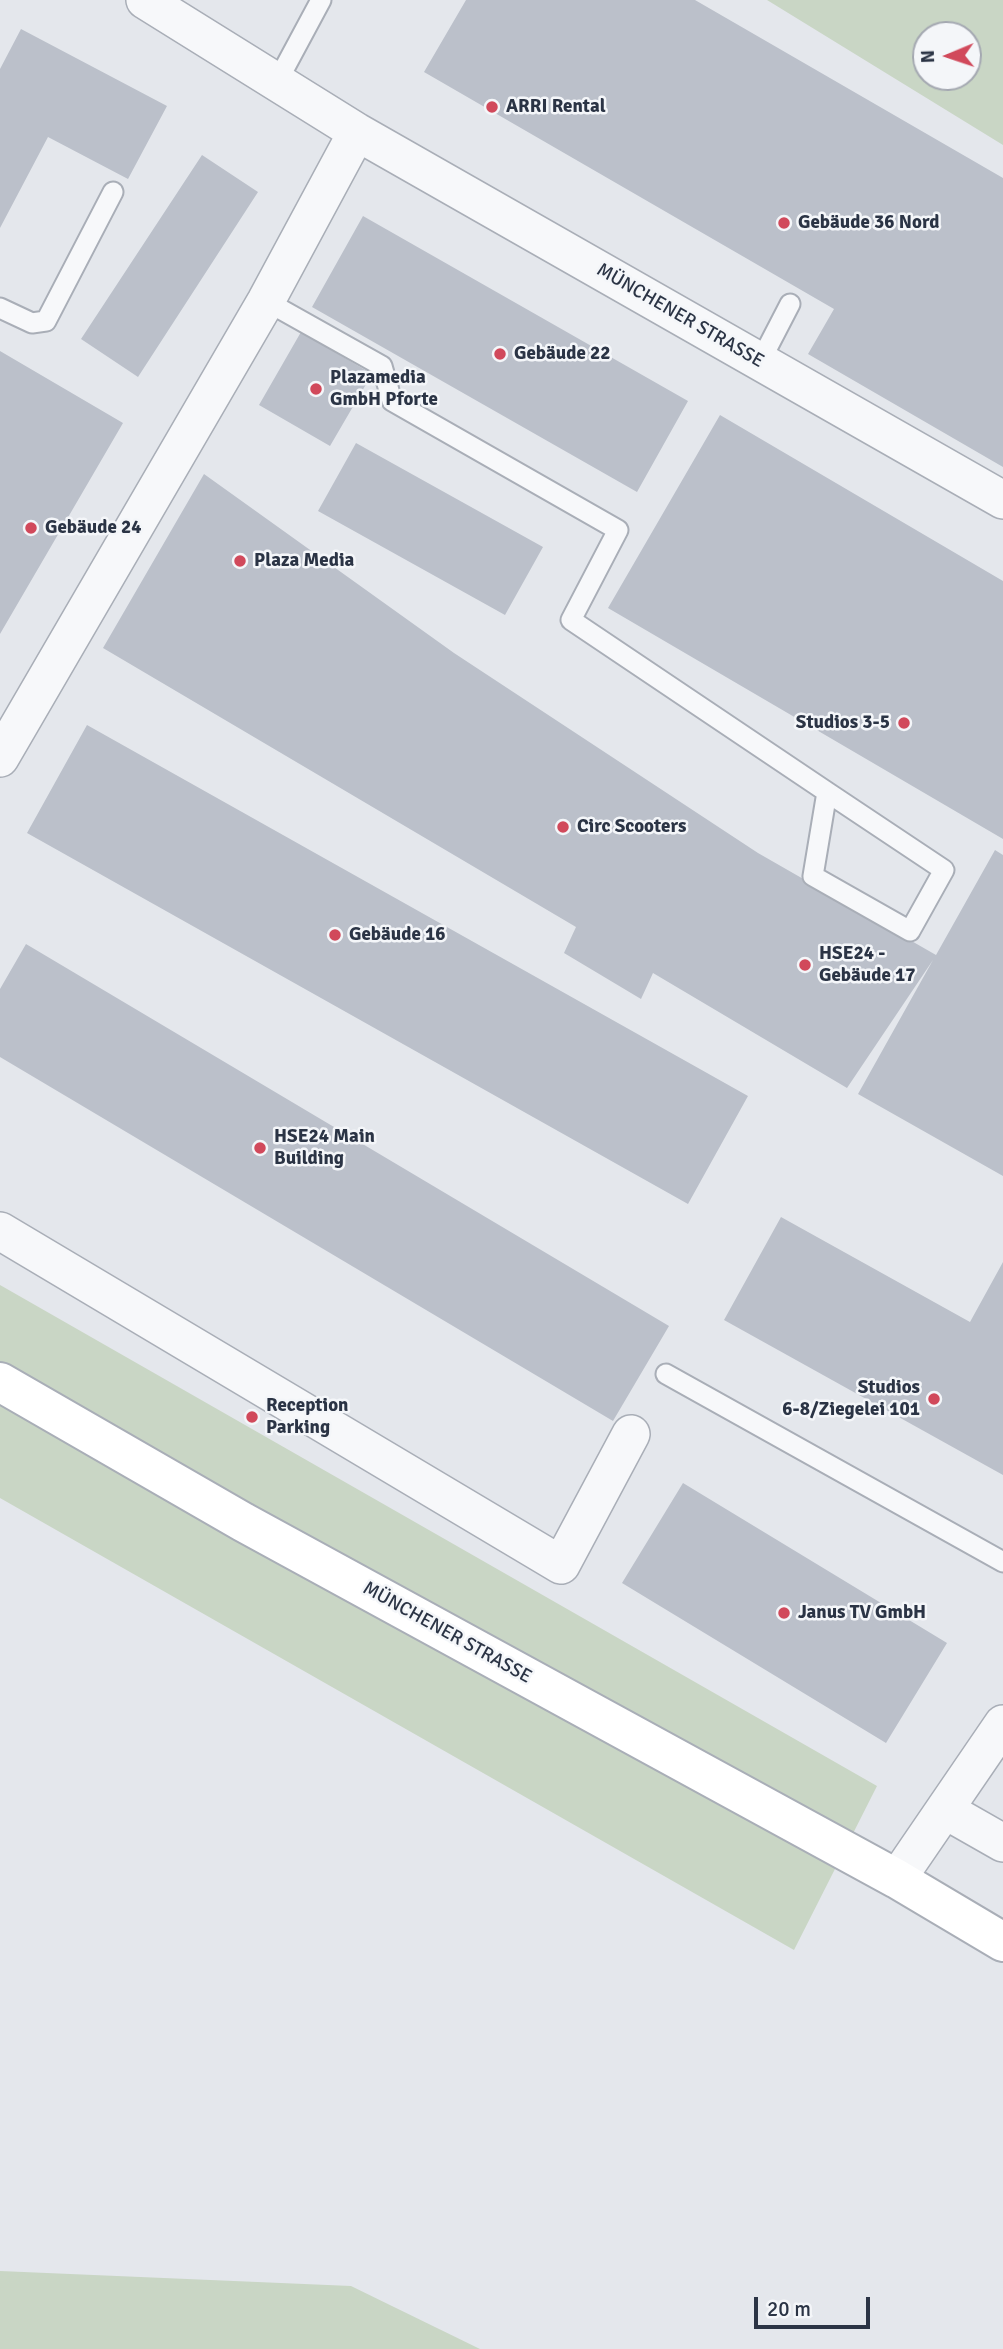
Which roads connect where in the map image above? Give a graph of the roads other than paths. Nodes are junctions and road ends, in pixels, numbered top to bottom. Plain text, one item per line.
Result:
1 (145, 0) edge
2 (321, 0) edge
3 (277, 82) junction
4 (357, 132) junction
5 (113, 192) dead end
6 (266, 301) junction
7 (790, 304) dead end
8 (0, 308) edge
9 (761, 362) junction
10 (1003, 500) edge
11 (0, 758) edge
12 (827, 792) junction
13 (0, 1231) edge
14 (666, 1374) dead end
15 (0, 1382) edge
16 (631, 1434) dead end
17 (1003, 1562) edge
18 (1003, 1724) edge
19 (945, 1810) junction
20 (1003, 1843) edge
21 (897, 1879) junction
22 (1003, 1942) edge

1 - 3 street, MÜNCHENER STRASSE
2 - 3 lane
3 - 4 street, MÜNCHENER STRASSE
4 - 6 street
4 - 9 street, MÜNCHENER STRASSE
5 - 8 lane
6 - 11 street
6 - 12 lane
7 - 9 lane
9 - 10 street, MÜNCHENER STRASSE
12 - 12 lane
13 - 16 street
14 - 17 lane
15 - 21 main road, MÜNCHENER STRASSE
18 - 19 street
19 - 20 street
19 - 21 street
21 - 22 main road, MÜNCHENER STRASSE

